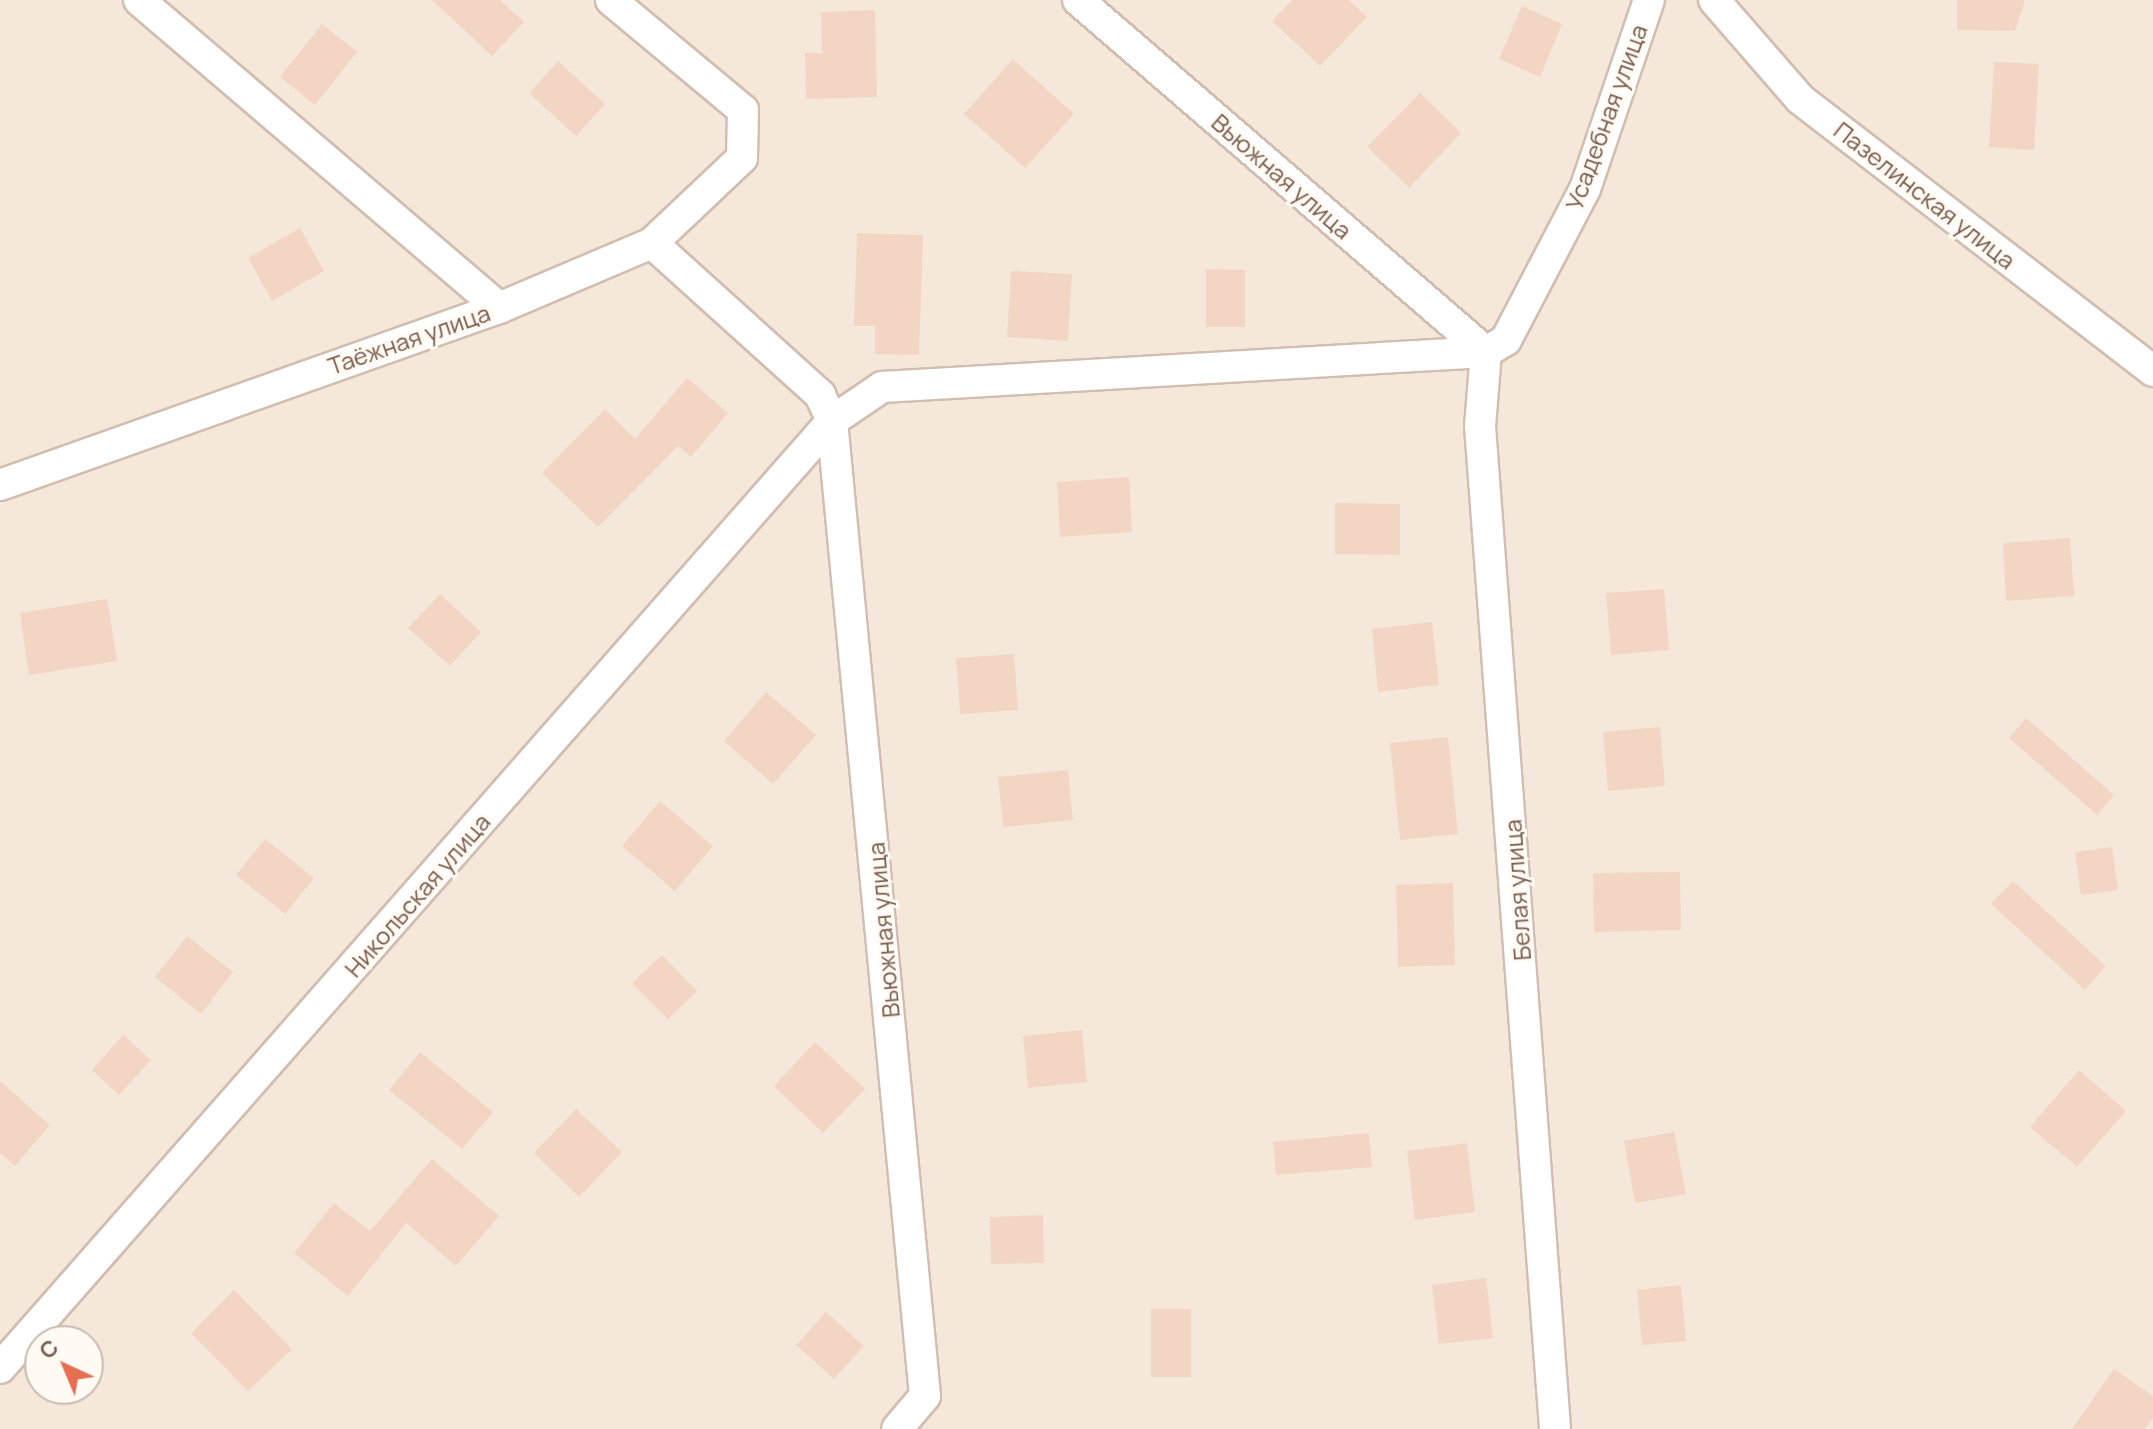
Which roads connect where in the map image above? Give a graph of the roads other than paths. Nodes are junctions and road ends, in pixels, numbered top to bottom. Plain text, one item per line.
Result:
1 (139, 0) edge
2 (611, 0) edge
3 (1078, 0) edge
4 (1649, 0) edge
5 (1714, 0) edge
6 (652, 243) junction
7 (499, 308) junction
8 (1486, 352) junction
9 (2153, 371) edge
10 (832, 421) junction
11 (0, 485) edge
12 (0, 1368) edge
13 (897, 1429) edge
14 (1555, 1429) edge

1 - 7 street
2 - 6 street, Таёжная улица
3 - 8 street, Вьюжная улица
4 - 8 street, Усадебная улица
5 - 9 street, Пазелинская улица
6 - 7 street, Таёжная улица
6 - 10 street
7 - 11 street, Таёжная улица
8 - 10 street, Никольская улица
8 - 14 street, Белая улица
10 - 12 street, Никольская улица
10 - 13 street, Вьюжная улица

